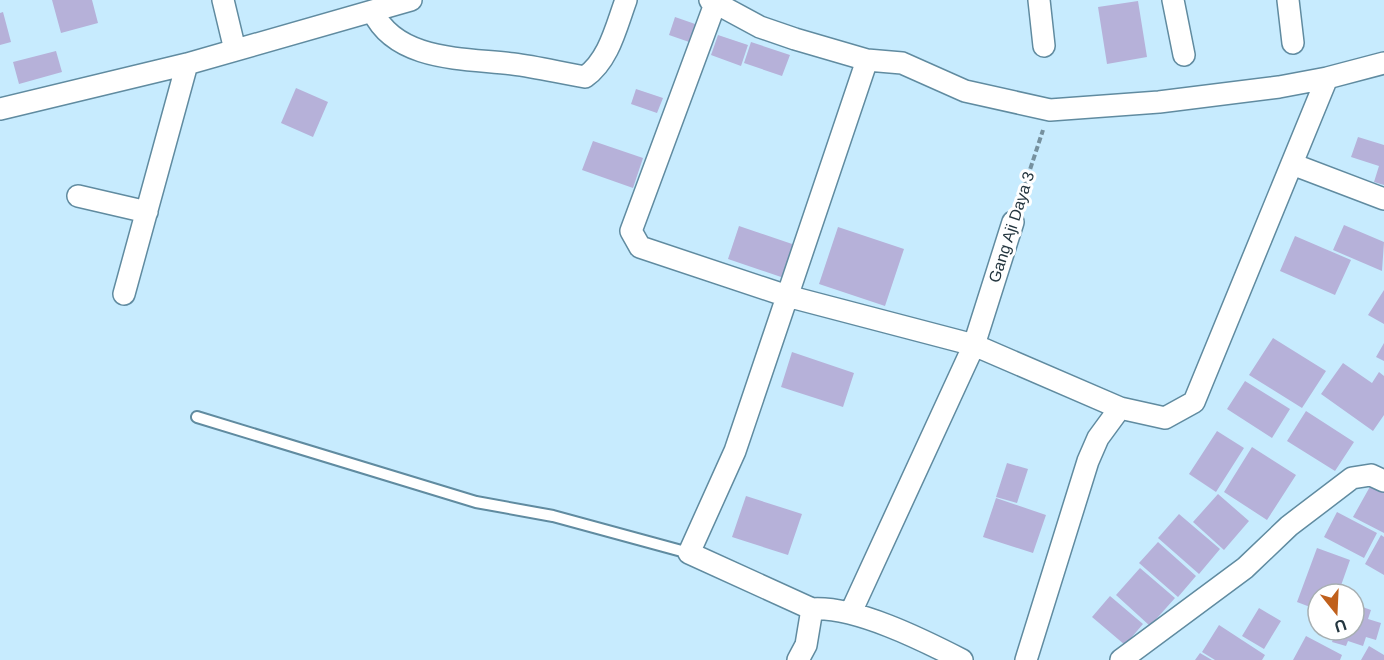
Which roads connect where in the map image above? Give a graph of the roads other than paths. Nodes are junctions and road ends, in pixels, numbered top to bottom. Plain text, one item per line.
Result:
1 (223, 0) edge
2 (411, 0) edge
3 (626, 0) edge
4 (1039, 0) edge
5 (1173, 0) edge
6 (1287, 0) edge
7 (712, 2) edge
8 (374, 12) junction
9 (1293, 43) dead end
10 (1044, 46) dead end
11 (235, 50) junction
12 (1184, 55) dead end
13 (867, 60) junction
14 (1384, 63) edge
15 (187, 64) junction
16 (1327, 78) junction
17 (0, 109) edge
18 (1292, 164) junction
19 (78, 196) dead end
20 (1384, 199) edge
21 (147, 212) junction
22 (1013, 222) road end
23 (124, 294) dead end
24 (787, 296) junction
25 (974, 345) junction
26 (1120, 408) junction
27 (197, 417) dead end
28 (1384, 481) edge
29 (689, 553) junction
30 (812, 609) junction
31 (851, 612) junction
32 (798, 660) edge
33 (962, 660) edge
34 (1026, 660) edge
35 (1121, 660) edge

1 - 11 street
2 - 8 street
3 - 8 street
4 - 10 street
5 - 12 street
6 - 9 street
7 - 13 street
7 - 24 street
8 - 11 street
11 - 15 street
13 - 16 street
13 - 24 street
14 - 16 street
15 - 17 street
15 - 21 street
16 - 18 street
18 - 20 street
18 - 26 street
19 - 21 street
21 - 23 street
22 - 25 street, Gang Aji Daya 3
24 - 25 street
24 - 29 street
25 - 26 street
25 - 31 street, Gang Aji Daya 3
26 - 34 street
27 - 29 lane
28 - 35 street
29 - 30 street
30 - 31 street
30 - 32 street
31 - 33 street

